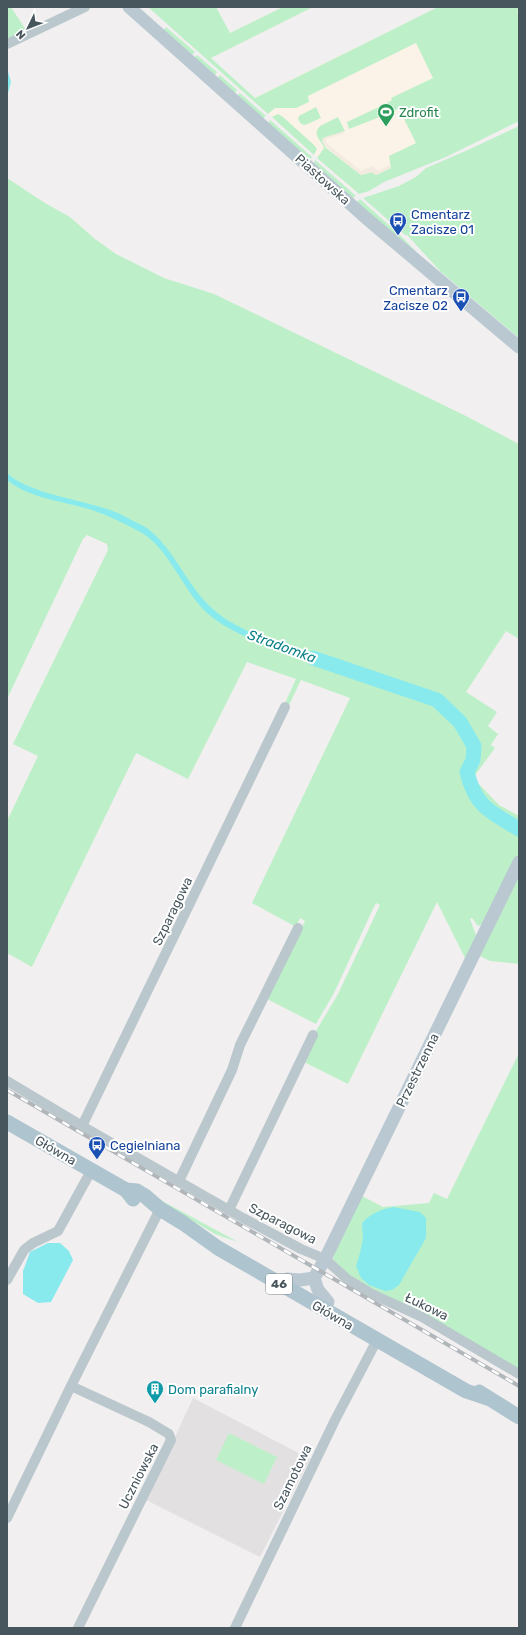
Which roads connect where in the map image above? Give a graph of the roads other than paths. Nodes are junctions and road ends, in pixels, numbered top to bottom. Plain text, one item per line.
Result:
1 (85, 7) edge
2 (129, 7) edge
3 (7, 44) edge
4 (519, 348) edge
5 (285, 707) dead end
6 (519, 862) edge
7 (298, 928) dead end
8 (312, 1035) dead end
9 (7, 1081) edge
10 (7, 1122) edge
11 (82, 1126) junction
12 (91, 1170) junction
13 (179, 1181) junction
14 (160, 1209) junction
15 (229, 1210) junction
16 (183, 1223) junction
17 (325, 1259) junction
18 (314, 1278) junction
19 (287, 1279) junction
20 (7, 1280) edge
21 (328, 1302) junction
22 (377, 1340) junction
23 (519, 1374) edge
24 (71, 1386) junction
25 (487, 1398) junction
26 (519, 1417) edge
27 (7, 1518) edge
28 (78, 1628) edge
29 (235, 1628) edge

1 - 3 street
2 - 4 street, Piastowska
5 - 11 street, Szparagowa
6 - 17 street, Przestrzenna
7 - 13 street
8 - 15 street, Szparagowa
9 - 11 street, Szparagowa
10 - 12 main road, Główna / 46
11 - 13 street, Szparagowa
12 - 14 main road, Główna / 46
12 - 20 street
13 - 15 street, Szparagowa
14 - 16 main road, Główna / 46
14 - 24 street
15 - 17 street, Szparagowa
16 - 19 main road, Główna / 46
16 - 22 main road, Główna / 46
17 - 18 street, Przestrzenna
17 - 23 street, Łukowa
18 - 19 street
18 - 21 street
19 - 21 main road, Główna / 46
21 - 25 main road, Główna / 46
22 - 25 main road, Główna / 46
22 - 29 street, Szamotowa
24 - 27 street
24 - 28 street, Uczniowska
25 - 26 main road, Główna / 46

